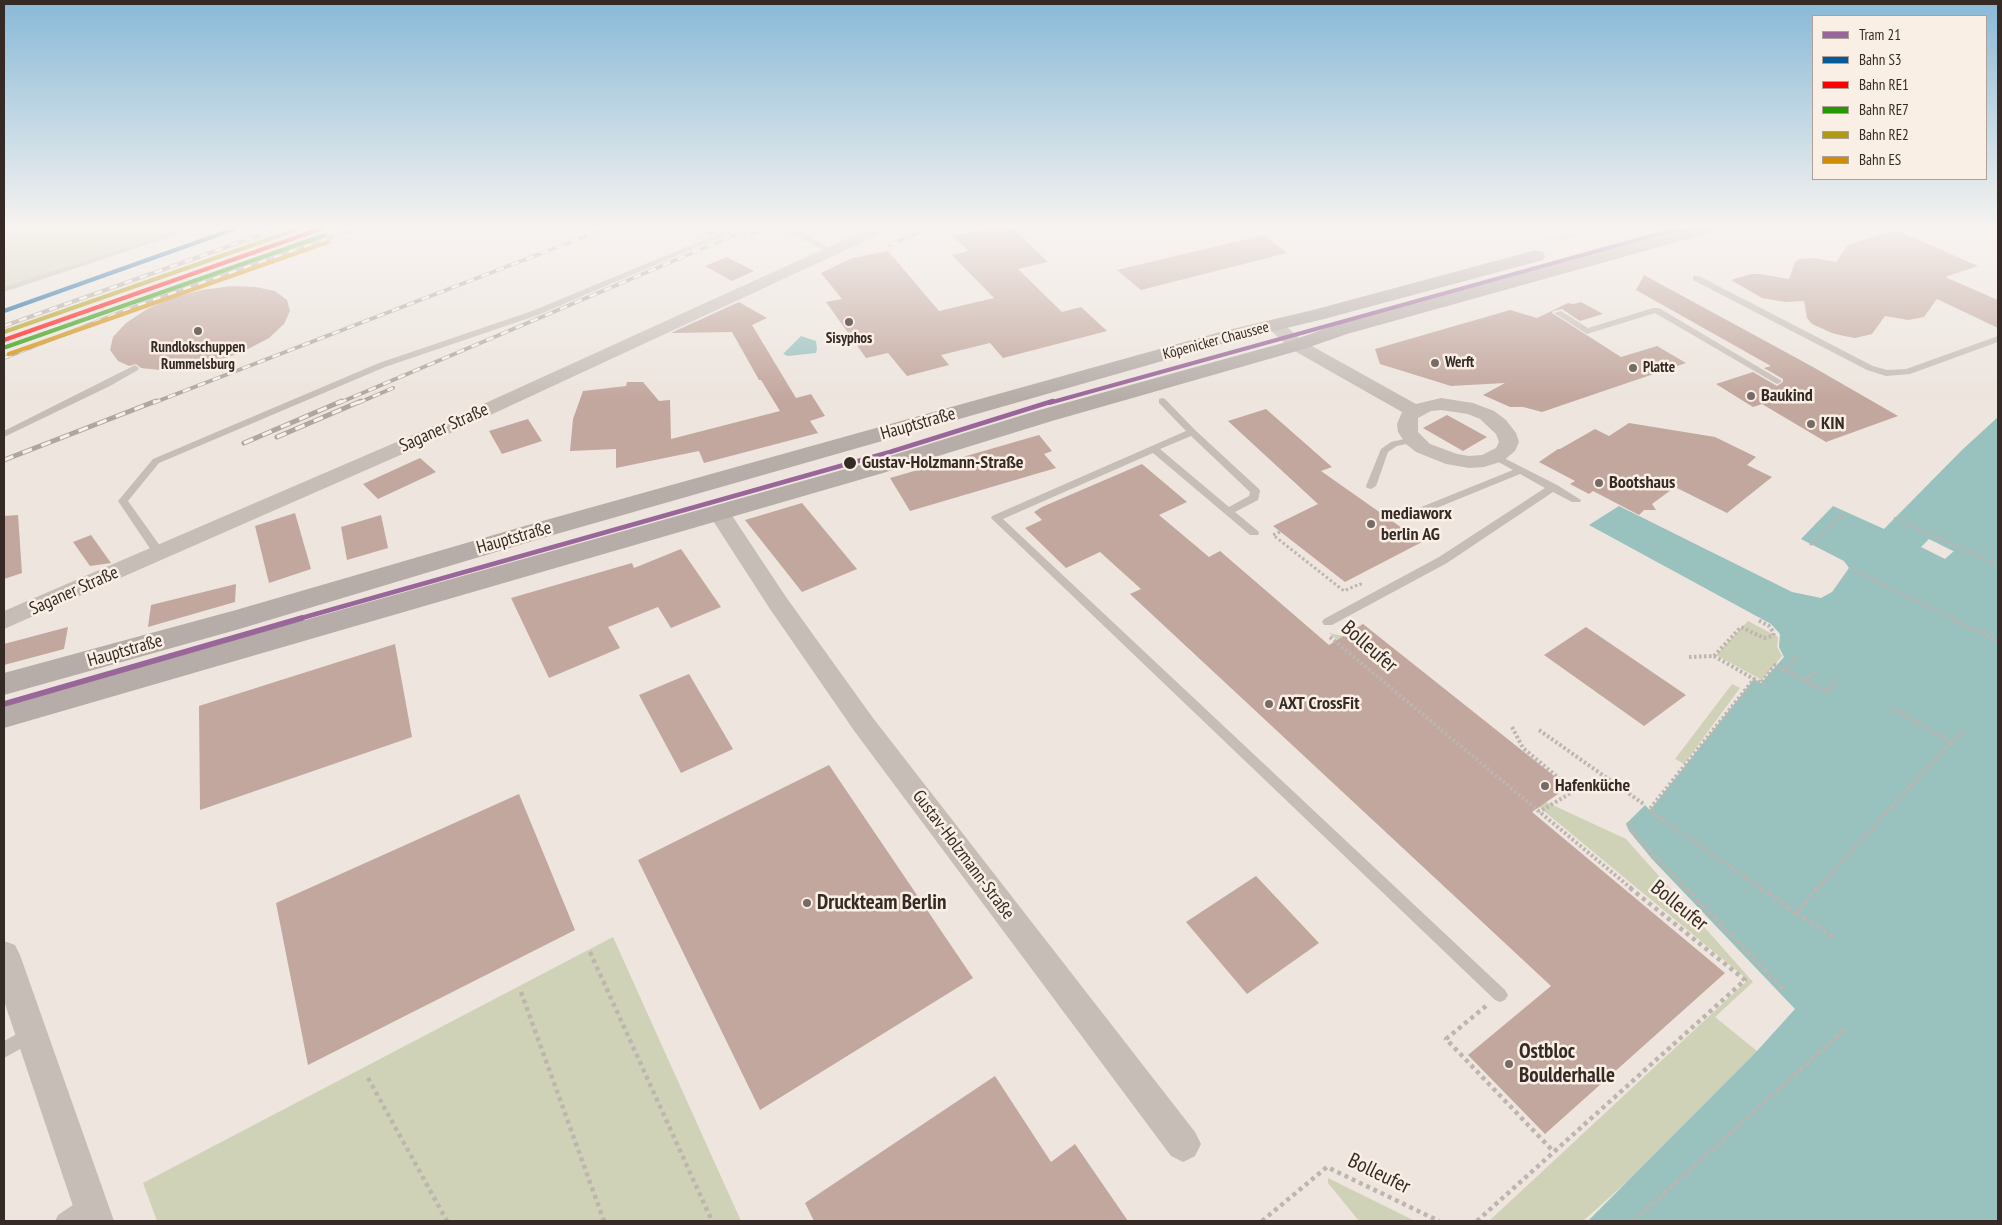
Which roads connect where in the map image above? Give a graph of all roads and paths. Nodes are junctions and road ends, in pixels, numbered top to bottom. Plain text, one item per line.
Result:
1 (19, 285) edge
2 (601, 285) edge
3 (758, 285) edge
4 (1424, 285) edge
5 (1503, 285) edge
6 (1710, 285) edge
7 (4, 290) edge
8 (1558, 313) dead end
9 (1274, 325) junction
10 (1998, 340) edge
11 (1297, 345) junction
12 (136, 368) dead end
13 (1778, 381) dead end
14 (1167, 390) junction
15 (1025, 394) joint
16 (1415, 410) junction
17 (1192, 432) junction
18 (4, 434) edge
19 (1413, 440) junction
20 (1155, 450) junction
21 (1496, 457) junction
22 (1521, 470) junction
23 (702, 485) junction
24 (1370, 486) dead end
25 (1553, 487) junction
26 (1576, 500) dead end
27 (1228, 511) junction
28 (719, 512) junction
29 (1846, 512) dead end
30 (1408, 516) dead end
31 (1894, 518) dead end
32 (1254, 532) dead end
33 (1280, 532) dead end
34 (1810, 545) dead end
35 (160, 553) junction
36 (1998, 565) edge
37 (1849, 568) dead end
38 (1366, 588) dead end
39 (1758, 620) dead end
40 (4, 621) edge
41 (1328, 622) joint
42 (1998, 641) edge
43 (1714, 656) junction
44 (1689, 657) dead end
45 (1796, 657) dead end
46 (1815, 670) dead end
47 (1786, 671) junction
48 (1754, 679) junction
49 (1837, 680) dead end
50 (1806, 681) junction
51 (4, 684) edge
52 (1892, 708) dead end
53 (4, 716) edge
54 (1512, 727) dead end
55 (1539, 730) dead end
56 (1967, 730) dead end
57 (1951, 742) junction
58 (1645, 806) dead end
59 (1539, 812) junction
60 (1628, 822) dead end
61 (1796, 913) junction
62 (1833, 937) dead end
63 (590, 952) dead end
64 (4, 955) edge
65 (1785, 990) dead end
66 (520, 992) dead end
67 (1500, 995) joint
68 (1845, 1029) dead end
69 (18, 1042) edge
70 (368, 1078) dead end
71 (1183, 1144) dead end
72 (1553, 1152) junction
73 (83, 1215) edge
74 (446, 1221) edge
75 (604, 1221) edge
76 (712, 1221) edge
77 (1262, 1221) edge
78 (1439, 1221) edge
79 (1477, 1221) edge
80 (1634, 1221) edge

1 - 7 lane
2 - 35 lane
3 - 35 street, Saganer Straße
4 - 9 main road, Köpenicker Chaussee
5 - 11 main road, Köpenicker Chaussee
6 - 10 lane
8 - 13 lane
9 - 11 street
9 - 15 main road, Köpenicker Chaussee
11 - 14 main road, Köpenicker Chaussee
11 - 16 street
12 - 18 lane
14 - 17 lane
14 - 28 main road, Hauptstraße
15 - 23 main road, Hauptstraße
16 - 19 street
16 - 21 street
17 - 20 lane
17 - 27 lane
19 - 21 street
19 - 24 lane
20 - 27 lane
20 - 67 lane
21 - 22 lane
22 - 25 lane
22 - 30 lane
23 - 28 main road, Gustav-Holzmann-Straße
23 - 51 main road, Hauptstraße
25 - 26 lane
25 - 41 lane
27 - 32 lane
28 - 53 main road, Hauptstraße
28 - 71 street, Gustav-Holzmann-Straße
29 - 34 path
31 - 36 path
33 - 38 path
35 - 40 street, Saganer Straße
37 - 42 path
39 - 43 path
41 - 59 path, Bolleufer
43 - 44 path
43 - 48 path
45 - 47 path
46 - 50 path
47 - 48 path
47 - 50 path
48 - 61 path
49 - 50 path
52 - 57 path
54 - 59 path
55 - 58 path
56 - 57 path
57 - 61 path
59 - 72 path, Bolleufer
60 - 65 path
61 - 62 path
63 - 76 path
64 - 69 street
66 - 75 path
67 - 72 path
68 - 80 path
69 - 73 street
70 - 74 path
72 - 79 path, Bolleufer
77 - 78 path, Bolleufer

